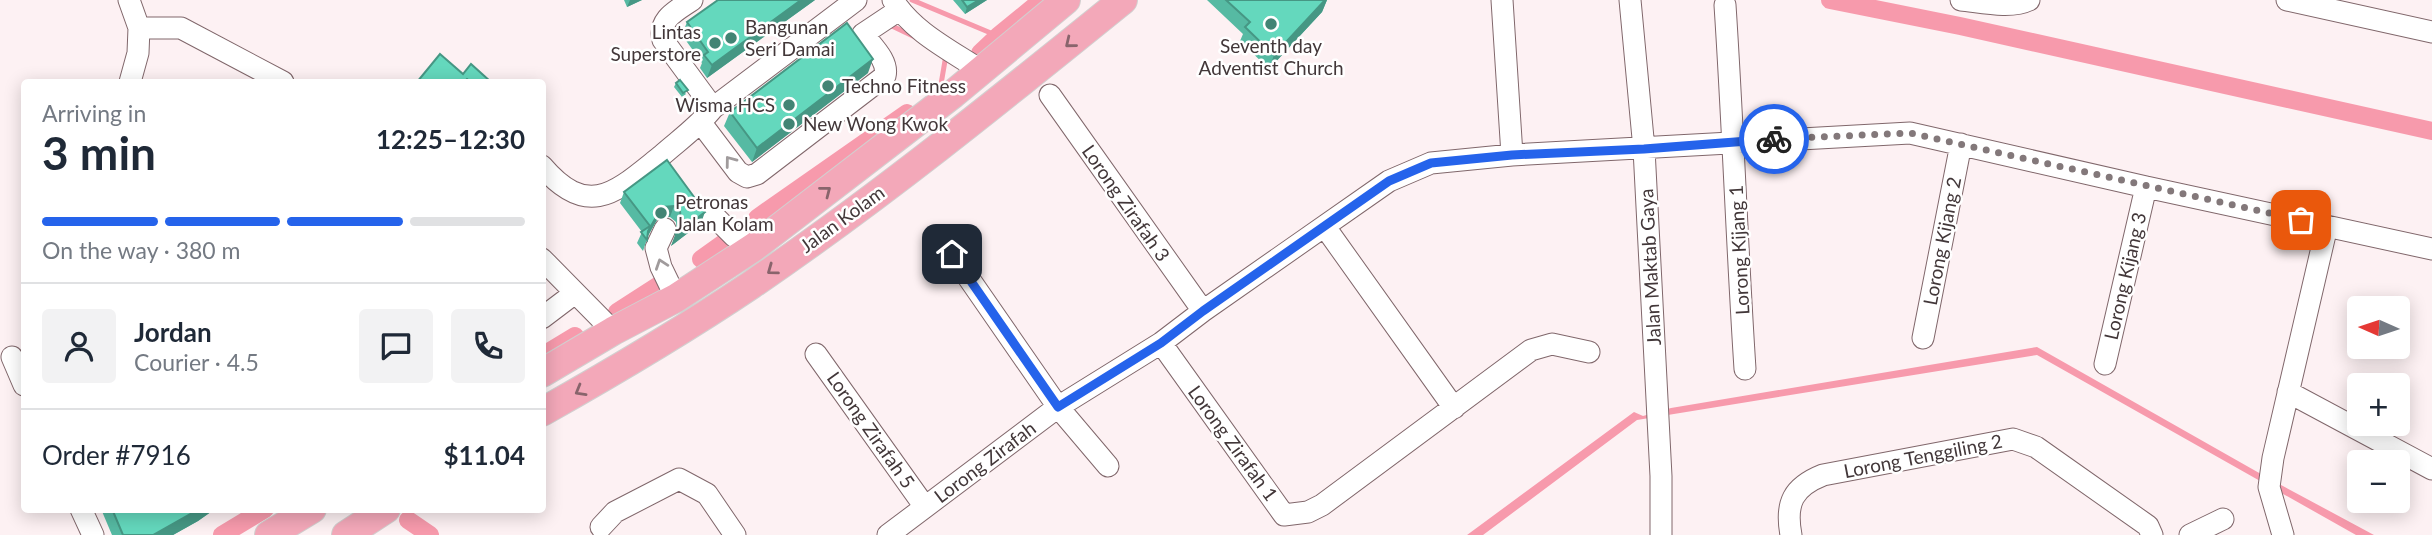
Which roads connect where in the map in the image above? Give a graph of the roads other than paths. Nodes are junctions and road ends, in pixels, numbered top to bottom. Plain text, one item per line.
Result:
1 (129, 0) edge
2 (692, 0) edge
3 (1066, 0) edge
4 (1123, 0) edge
5 (1502, 0) edge
6 (1630, 0) edge
7 (1961, 0) edge
8 (2029, 0) edge
9 (2287, 0) edge
10 (2007, 2) edge
11 (851, 4) edge
12 (896, 5) edge
13 (1725, 5) dead end
14 (139, 28) junction
15 (2432, 32) edge
16 (863, 34) junction
17 (1041, 67) junction
18 (980, 70) junction
19 (131, 79) edge
20 (277, 79) edge
21 (1050, 94) dead end
22 (707, 115) junction
23 (1735, 141) junction
24 (1961, 144) junction
25 (1644, 149) junction
26 (1512, 155) junction
27 (546, 170) edge
28 (2146, 187) junction
29 (709, 211) dead end
30 (2327, 226) junction
31 (1325, 227) junction
32 (665, 229) dead end
33 (754, 247) junction
34 (2432, 248) edge
35 (952, 254) dead end
36 (546, 262) edge
37 (575, 293) junction
38 (676, 298) junction
39 (1203, 311) junction
40 (546, 315) edge
41 (613, 331) junction
42 (1923, 338) dead end
43 (662, 342) junction
44 (1161, 343) junction
45 (1589, 352) dead end
46 (816, 354) dead end
47 (12, 356) edge
48 (2105, 364) dead end
49 (1745, 369) dead end
50 (546, 371) edge
51 (21, 378) edge
52 (2288, 392) junction
53 (1058, 407) junction
54 (1454, 408) junction
55 (546, 410) edge
56 (1108, 466) dead end
57 (2432, 469) edge
58 (925, 507) junction
59 (83, 513) edge
60 (305, 513) edge
61 (380, 513) edge
62 (2223, 519) dead end
63 (601, 527) dead end
64 (1660, 534) edge
65 (93, 535) edge
66 (269, 535) edge
67 (346, 535) edge
68 (735, 535) edge
69 (888, 535) edge
70 (1791, 535) edge
71 (2152, 535) edge
72 (2190, 535) edge
73 (2283, 535) edge

1 - 14 street
2 - 22 street
3 - 18 main road, Jalan Kolam
4 -> 17 main road, Jalan Kolam
5 - 26 street
6 - 25 street, Jalan Maktab Gaya
7 - 10 street
8 - 10 street
9 - 15 street
11 - 16 street
11 - 22 street
12 - 16 street
12 - 18 street
13 - 23 street, Lorong Kijang 1
14 - 19 street
14 - 20 street
16 -> 22 street
17 - 18 main road
17 -> 43 main road, Jalan Kolam
33 -> 18 main road, Jalan Kolam
21 - 39 street, Lorong Zirafah 3
22 - 27 street
23 - 24 street, Lorong Zirafah
23 - 25 street, Lorong Zirafah
23 - 49 street, Lorong Kijang 1
24 - 28 street, Lorong Zirafah
24 - 42 street, Lorong Kijang 2
25 - 26 street, Lorong Zirafah
25 - 64 street, Jalan Maktab Gaya
26 - 31 street, Lorong Zirafah
28 - 30 street, Lorong Zirafah
28 - 48 street, Lorong Kijang 3
29 - 33 street
30 - 34 street, Lorong Zirafah
30 - 52 street
31 - 39 street, Lorong Zirafah
31 - 54 street
38 -> 32 street
33 - 38 main road, Jalan Kolam
35 - 53 street
36 - 37 street
37 - 40 street
37 - 41 street
38 - 41 main road, Jalan Kolam
39 - 44 street, Lorong Zirafah
41 - 43 main road
41 - 50 main road, Jalan Kolam
43 -> 55 main road, Jalan Kolam
44 - 53 street, Lorong Zirafah
44 - 54 street, Lorong Zirafah 1
45 - 54 street, Lorong Zirafah 1
46 - 58 street, Lorong Zirafah 5
47 - 51 street
52 - 57 street
52 - 73 street
53 - 56 street
53 - 58 street, Lorong Zirafah
58 - 69 street, Lorong Zirafah
59 - 65 street
60 - 66 main road
61 - 67 main road
62 - 72 street
63 - 68 street
70 - 71 street, Lorong Tenggiling 2

